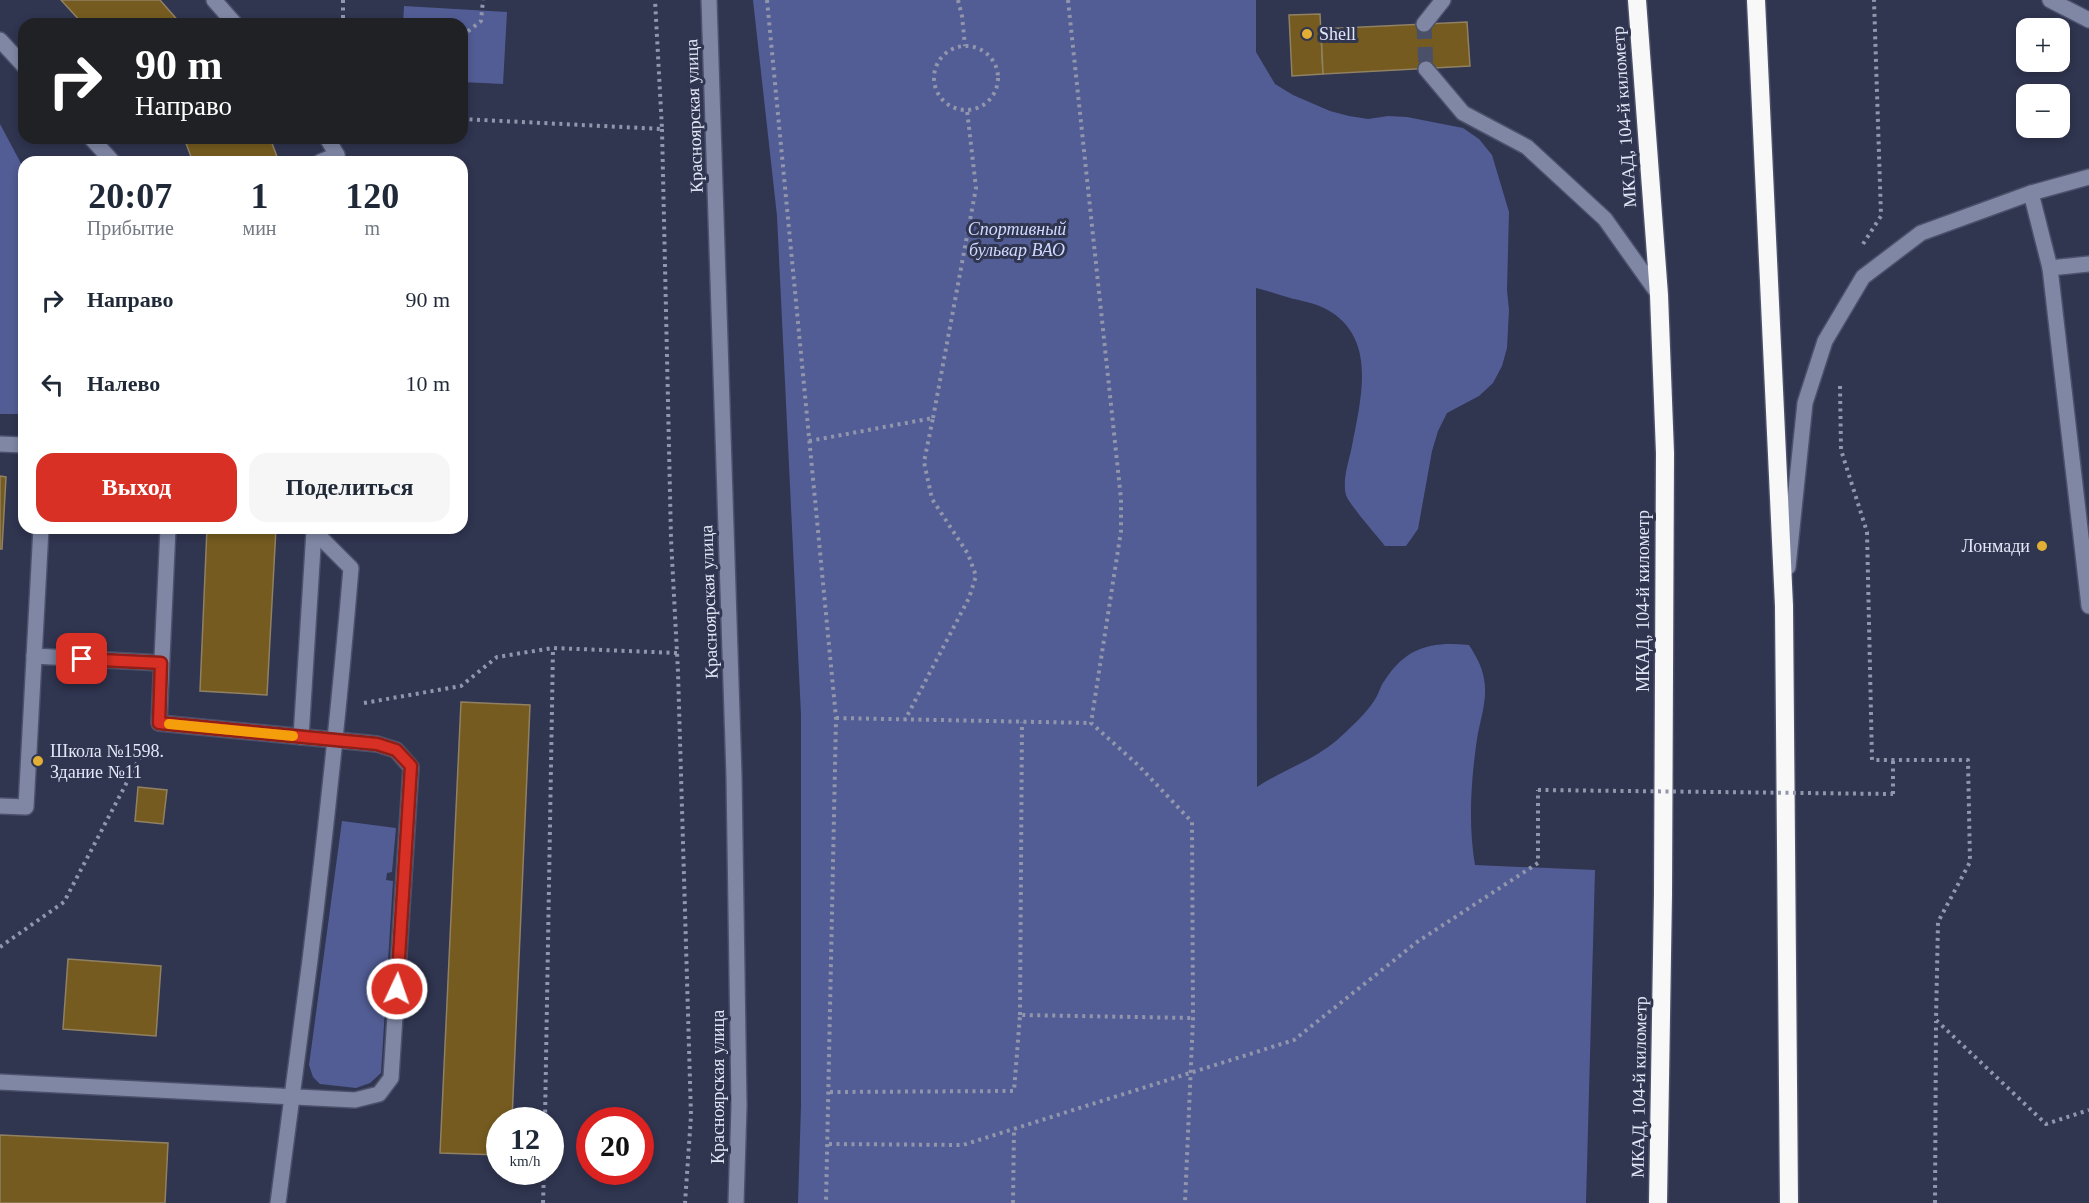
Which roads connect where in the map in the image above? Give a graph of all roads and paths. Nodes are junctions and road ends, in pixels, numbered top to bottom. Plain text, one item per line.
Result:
1 (214, 0) edge
2 (343, 0) edge
3 (483, 0) edge
4 (655, 0) edge
5 (709, 0) edge
6 (767, 0) edge
7 (958, 0) edge
8 (1068, 0) edge
9 (1443, 0) edge
10 (1637, 0) edge
11 (1756, 0) edge
12 (1874, 0) edge
13 (2050, 0) edge
14 (230, 18) edge
15 (343, 18) edge
16 (2089, 20) edge
17 (1424, 24) tunnel mouth
18 (468, 31) edge
19 (0, 40) edge
20 (965, 46) junction
21 (18, 60) edge
22 (1426, 69) tunnel mouth
23 (968, 110) junction
24 (468, 119) edge
25 (662, 129) junction
26 (96, 144) edge
27 (108, 156) edge
28 (2089, 177) edge
29 (2031, 193) junction
30 (2089, 264) edge
31 (2050, 268) junction
32 (1863, 277) junction
33 (1659, 295) junction
34 (1840, 382) dead end
35 (933, 418) junction
36 (809, 441) junction
37 (0, 444) edge
38 (18, 445) edge
39 (42, 534) edge
40 (168, 534) edge
41 (314, 534) edge
42 (318, 534) edge
43 (1784, 606) junction
44 (2089, 606) edge
45 (554, 648) junction
46 (677, 653) junction
47 (34, 656) junction
48 (161, 663) junction
49 (340, 707) junction
50 (836, 718) junction
51 (905, 720) junction
52 (1022, 722) junction
53 (159, 723) junction
54 (1091, 723) junction
55 (301, 737) junction
56 (335, 740) junction
57 (1893, 761) junction
58 (0, 806) edge
59 (0, 947) edge
60 (1020, 1015) junction
61 (1192, 1018) junction
62 (1936, 1020) junction
63 (1191, 1073) junction
64 (0, 1082) edge
65 (830, 1092) junction
66 (291, 1098) junction
67 (544, 1107) edge
68 (2089, 1110) edge
69 (1014, 1129) junction
70 (828, 1144) junction
71 (544, 1185) edge
72 (278, 1203) edge
73 (543, 1203) edge
74 (686, 1203) edge
75 (736, 1203) edge
76 (826, 1203) edge
77 (1013, 1203) edge
78 (1185, 1203) edge
79 (1658, 1203) edge
80 (1789, 1203) edge
81 (1935, 1203) edge

1 - 14 street
2 - 15 path
3 - 18 path
4 - 25 path
5 - 75 street, Красноярская улица
6 - 36 path
7 - 20 path
8 - 54 path
9 - 17 street
10 - 33 highway, МКАД, 104-й километр
11 - 43 highway
12 - 32 path
13 - 16 street
19 - 21 street
20 - 23 path
20 - 23 path
22 - 33 street
23 - 35 path
24 - 25 path
25 - 46 path
26 - 27 street
28 - 29 street
29 - 31 street
29 - 32 street
30 - 31 street
31 - 44 street
32 - 43 street
33 - 79 highway, МКАД, 104-й километр
34 - 57 path
35 - 36 path
35 - 51 path
36 - 50 path
37 - 38 street
39 - 47 street
40 - 48 street
41 - 55 street
42 - 49 street
43 - 80 highway
45 - 46 path
45 - 49 path
45 - 67 path
46 - 74 path
47 - 48 street
47 - 58 street
48 - 53 street
49 - 56 street
50 - 51 path
50 - 65 path
51 - 52 path
52 - 54 path
52 - 60 path
53 - 55 street
53 - 59 path
54 - 61 path
55 - 56 street
56 - 66 street
56 - 66 street
57 - 62 path
57 - 63 path, bridge
60 - 61 path
60 - 65 path
61 - 63 path
62 - 68 path
62 - 81 path
63 - 69 path
63 - 78 path
64 - 66 street
65 - 70 path
66 - 72 street
69 - 70 path
69 - 77 path
70 - 76 path
71 - 73 path

